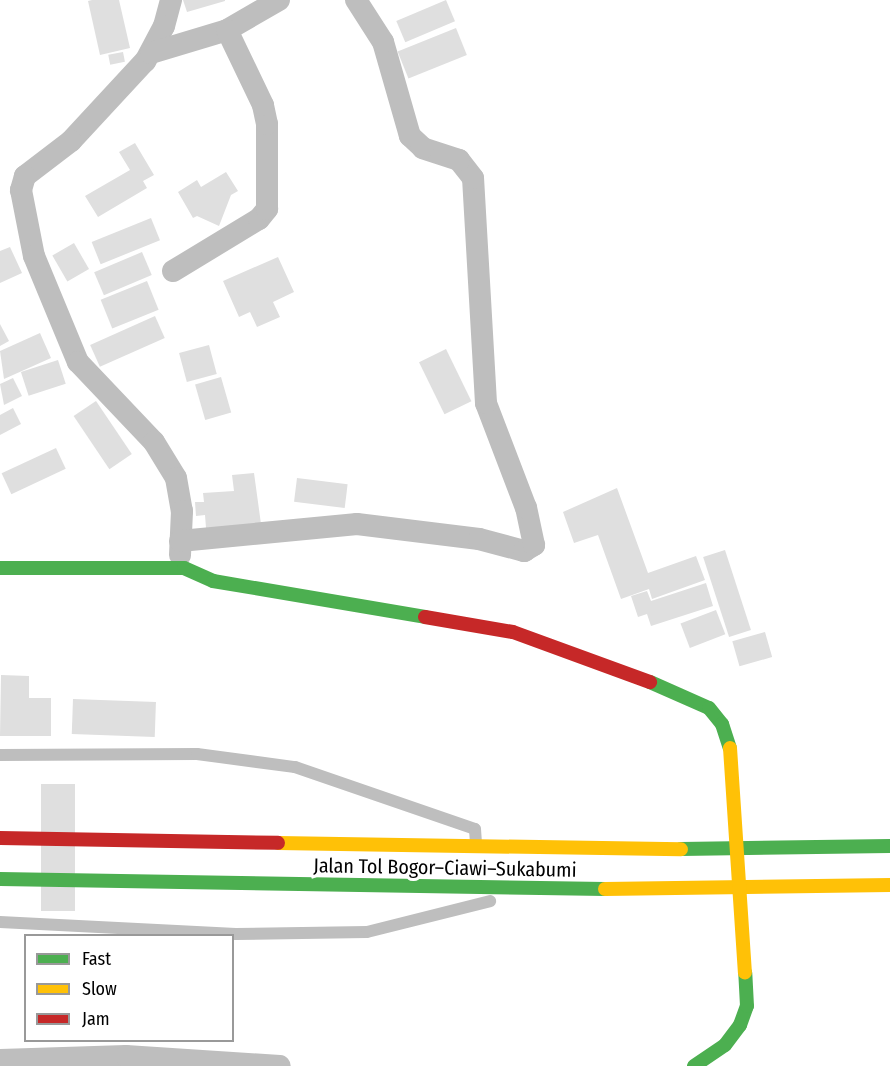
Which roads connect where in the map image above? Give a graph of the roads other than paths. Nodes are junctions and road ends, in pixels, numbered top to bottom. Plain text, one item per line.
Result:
1 (171, 0) edge
2 (279, 0) edge
3 (356, 0) edge
4 (227, 30) junction
5 (151, 53) junction
6 (22, 182) junction
7 (0, 194) edge
8 (173, 271) dead end
9 (180, 541) junction
10 (0, 568) edge
11 (184, 568) junction
12 (0, 755) edge
13 (0, 838) edge
14 (477, 846) junction
15 (890, 846) edge
16 (0, 879) edge
17 (890, 885) edge
18 (525, 890) junction
19 (0, 922) edge
20 (12, 1062) edge
21 (280, 1066) edge
22 (694, 1066) edge

1 - 5 street
2 - 4 street
3 - 9 street
4 - 5 street
4 - 8 street
5 - 6 street
6 - 7 street
6 - 9 street
9 - 11 street
10 - 11 main road
11 - 22 main road, bridge
12 - 14 lane
13 - 14 main road, Jalan Tol Bogor–Ciawi–Sukabumi
14 - 15 main road, Jalan Tol Bogor–Ciawi–Sukabumi
16 - 18 main road, Jalan Tol Bogor–Ciawi–Sukabumi
17 - 18 main road, Jalan Tol Bogor–Ciawi–Sukabumi
18 - 19 lane
20 - 21 street

